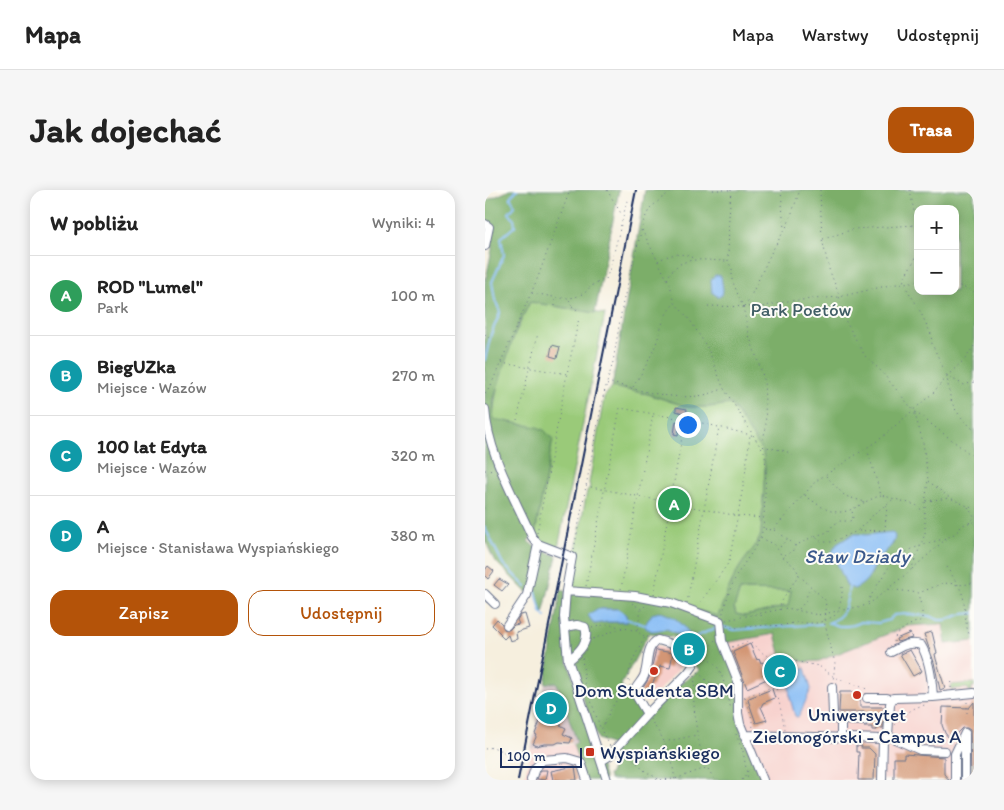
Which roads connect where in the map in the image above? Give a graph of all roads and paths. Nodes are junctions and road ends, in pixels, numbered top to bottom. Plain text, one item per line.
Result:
1 (570, 190) edge
2 (607, 190) edge
3 (672, 190) edge
4 (713, 190) edge
5 (731, 190) edge
6 (781, 190) edge
7 (800, 190) edge
8 (820, 190) edge
9 (910, 190) edge
10 (628, 197) dead end
11 (623, 215) junction
12 (914, 218) edge
13 (485, 224) edge
14 (914, 225) edge
15 (642, 230) junction
16 (784, 230) junction
17 (822, 239) junction
18 (485, 246) edge
19 (695, 259) junction
20 (729, 261) junction
21 (914, 261) edge
22 (657, 262) junction
23 (667, 279) junction
24 (914, 282) edge
25 (903, 283) junction
26 (959, 286) edge
27 (974, 292) edge
28 (531, 293) junction
29 (556, 297) junction
30 (839, 297) junction
31 (569, 299) junction
32 (675, 303) junction
33 (555, 306) dead end
34 (572, 306) junction
35 (708, 306) dead end
36 (743, 307) junction
37 (571, 309) dead end
38 (577, 310) dead end
39 (579, 318) dead end
40 (539, 333) dead end
41 (485, 334) edge
42 (489, 338) dead end
43 (974, 346) edge
44 (501, 363) junction
45 (529, 367) junction
46 (567, 374) junction
47 (947, 376) junction
48 (974, 382) edge
49 (606, 385) junction
50 (633, 388) junction
51 (724, 388) junction
52 (485, 393) edge
53 (485, 409) edge
54 (914, 411) junction
55 (653, 414) junction
56 (517, 420) dead end
57 (685, 420) junction
58 (719, 427) junction
59 (974, 430) edge
60 (750, 435) junction
61 (755, 436) junction
62 (761, 446) junction
63 (866, 448) junction
64 (974, 456) edge
65 (795, 457) dead end
66 (485, 470) edge
67 (502, 471) junction
68 (825, 476) junction
69 (928, 480) junction
70 (586, 486) junction
71 (605, 490) junction
72 (805, 495) junction
73 (881, 495) junction
74 (638, 497) junction
75 (895, 498) junction
76 (950, 498) junction
77 (926, 501) junction
78 (865, 502) junction
79 (671, 503) junction
80 (887, 504) junction
81 (967, 506) junction
82 (704, 509) junction
83 (974, 509) edge
84 (852, 510) junction
85 (925, 513) junction
86 (738, 516) junction
87 (764, 518) junction
88 (974, 518) edge
89 (974, 522) edge
90 (968, 524) junction
91 (764, 528) junction
92 (773, 530) junction
93 (857, 531) junction
94 (814, 536) junction
95 (761, 538) junction
96 (788, 539) junction
97 (947, 539) junction
98 (537, 542) junction
99 (795, 546) junction
100 (921, 546) junction
101 (779, 548) junction
102 (782, 556) junction
103 (572, 557) junction
104 (947, 567) dead end
105 (911, 570) junction
106 (799, 574) junction
107 (974, 582) edge
108 (958, 585) junction
109 (811, 586) junction
110 (842, 587) dead end
111 (588, 589) dead end
112 (889, 589) junction
113 (566, 591) junction
114 (918, 593) junction
115 (485, 594) edge
116 (620, 594) junction
117 (652, 597) junction
118 (495, 604) dead end
119 (868, 605) junction
120 (688, 607) junction
121 (696, 607) dead end
122 (779, 610) junction
123 (798, 610) junction
124 (839, 612) junction
125 (761, 614) dead end
126 (824, 614) junction
127 (824, 622) junction
128 (507, 625) dead end
129 (763, 625) junction
130 (721, 626) junction
131 (565, 627) junction
132 (624, 627) junction
133 (586, 630) junction
134 (637, 631) junction
135 (969, 634) dead end
136 (645, 637) junction
137 (658, 640) junction
138 (583, 645) junction
139 (725, 649) junction
140 (893, 651) joint
141 (702, 655) junction
142 (568, 661) junction
143 (693, 666) junction
144 (834, 677) junction
145 (951, 680) dead end
146 (832, 687) joint
147 (951, 688) dead end
148 (867, 689) dead end
149 (633, 691) junction
150 (726, 692) junction
151 (974, 693) edge
152 (933, 697) junction
153 (741, 698) junction
154 (867, 698) dead end
155 (891, 700) junction
156 (967, 700) dead end
157 (926, 705) dead end
158 (732, 709) dead end
159 (967, 713) dead end
160 (647, 714) junction
161 (841, 720) junction
162 (864, 721) dead end
163 (753, 728) dead end
164 (601, 730) junction
165 (785, 732) dead end
166 (697, 735) junction
167 (744, 735) junction
168 (841, 738) junction
169 (886, 738) junction
170 (664, 742) junction
171 (739, 742) dead end
172 (744, 744) dead end
173 (619, 745) junction
174 (485, 749) edge
175 (945, 751) dead end
176 (613, 752) junction
177 (743, 752) junction
178 (510, 755) dead end
179 (601, 761) junction
180 (752, 766) dead end
181 (707, 768) junction
182 (747, 772) junction
183 (966, 775) edge
184 (679, 778) junction
185 (531, 780) edge
186 (587, 780) edge
187 (607, 780) edge
188 (656, 780) edge
189 (660, 780) edge
190 (675, 780) edge
191 (683, 780) edge
192 (716, 780) edge
193 (742, 780) edge
194 (748, 780) edge
195 (763, 780) edge
196 (882, 780) edge
197 (955, 780) edge

1 - 28 path
2 - 11 path
3 - 15 path
4 - 5 path
5 - 20 path
6 - 16 path
7 - 16 path
8 - 17 path
9 - 12 path
10 - 11 path
11 - 31 path
13 - 18 street
14 - 17 path
15 - 22 path
15 - 49 path
16 - 36 path
17 - 30 path
19 - 20 path
19 - 22 path
19 - 23 path
20 - 36 path
21 - 25 path
22 - 23 path
23 - 32 path
24 - 25 path
25 - 30 path
25 - 47 path
26 - 27 path
28 - 29 path
28 - 44 path
29 - 31 path
29 - 33 path
30 - 36 path
30 - 54 path
31 - 34 path
32 - 50 path
32 - 51 path
34 - 37 path
34 - 38 path
35 - 36 path
36 - 62 path
39 - 46 path
40 - 45 path
41 - 42 path
43 - 47 path
44 - 45 path
44 - 52 path
45 - 46 path
45 - 56 path
46 - 98 path
47 - 48 path
47 - 54 path
47 - 59 path
49 - 50 path
49 - 70 path
50 - 51 path
51 - 61 path
53 - 67 street
54 - 63 path
54 - 64 path
54 - 69 path
55 - 57 path
55 - 71 path
55 - 74 path
57 - 58 path
57 - 79 path
58 - 60 path
58 - 82 path
60 - 61 path
60 - 86 path
61 - 62 path
62 - 65 path
62 - 87 path
63 - 68 path
63 - 73 path
66 - 67 path
67 - 98 street
68 - 72 path
68 - 78 path
69 - 76 path
69 - 77 path
70 - 71 path
70 - 103 path
71 - 74 path
71 - 111 path
72 - 84 path
72 - 92 path
73 - 75 path
73 - 78 path
74 - 79 path
74 - 116 path
75 - 80 path
75 - 85 path
76 - 77 path
76 - 81 path
77 - 85 path
78 - 84 path
79 - 82 path
79 - 117 path
80 - 93 path
80 - 93 path
81 - 83 path
81 - 88 path
82 - 86 path
82 - 120 path
84 - 94 path
85 - 100 path
86 - 87 path
86 - 121 path
87 - 91 path
88 - 90 path
89 - 90 path
90 - 97 path
91 - 92 path
91 - 95 path
92 - 96 path
93 - 94 path
94 - 99 path
95 - 101 path
95 - 130 path
96 - 99 path
96 - 101 path
97 - 100 path
97 - 105 path
98 - 103 street
98 - 128 street
99 - 102 path
100 - 105 path
100 - 119 path
101 - 102 path
102 - 106 path
103 - 113 street
104 - 108 path
105 - 112 path
106 - 109 path
106 - 122 path
107 - 108 path
108 - 114 path
108 - 135 path
109 - 123 path
109 - 126 path
110 - 124 path
112 - 114 path
112 - 119 path
113 - 116 street
113 - 131 street
114 - 140 path
115 - 118 street
116 - 117 street
117 - 120 street
117 - 134 path
119 - 124 path
120 - 130 street
122 - 123 path
122 - 130 path
123 - 126 path
124 - 126 path
124 - 127 path
125 - 129 path
126 - 127 path
127 - 129 path
127 - 144 path
129 - 130 path
130 - 139 street
130 - 141 path
131 - 133 street
131 - 142 street
132 - 133 path
132 - 134 path
132 - 138 path
133 - 138 street
134 - 136 path
136 - 137 path
136 - 149 path
137 - 143 street
137 - 149 street
138 - 142 street
138 - 164 path
139 - 144 path
139 - 153 street
140 - 152 street
141 - 143 path
141 - 150 path
142 - 179 street
143 - 150 path
143 - 160 street
143 - 166 path
144 - 146 path
144 - 148 path
145 - 147 path
146 - 161 street
149 - 160 street
149 - 164 path
150 - 153 path
150 - 158 path
151 - 152 street
152 - 155 street
153 - 163 path
153 - 165 path
153 - 167 street
154 - 155 street
155 - 169 street
156 - 159 path
157 - 169 path
160 - 170 path
160 - 173 street
161 - 162 street
161 - 168 street
164 - 176 path
166 - 170 path
166 - 181 path
167 - 168 street
167 - 195 street
168 - 169 street
169 - 175 street
169 - 196 street
170 - 190 path
171 - 177 path
172 - 177 path
173 - 176 street
173 - 189 path
174 - 178 path
176 - 179 street
177 - 182 path
179 - 187 street
180 - 182 path
181 - 184 path
181 - 192 path
182 - 193 path
182 - 194 path
183 - 197 street
184 - 190 path
184 - 191 path
185 - 186 street
188 - 189 path
189 - 190 path

